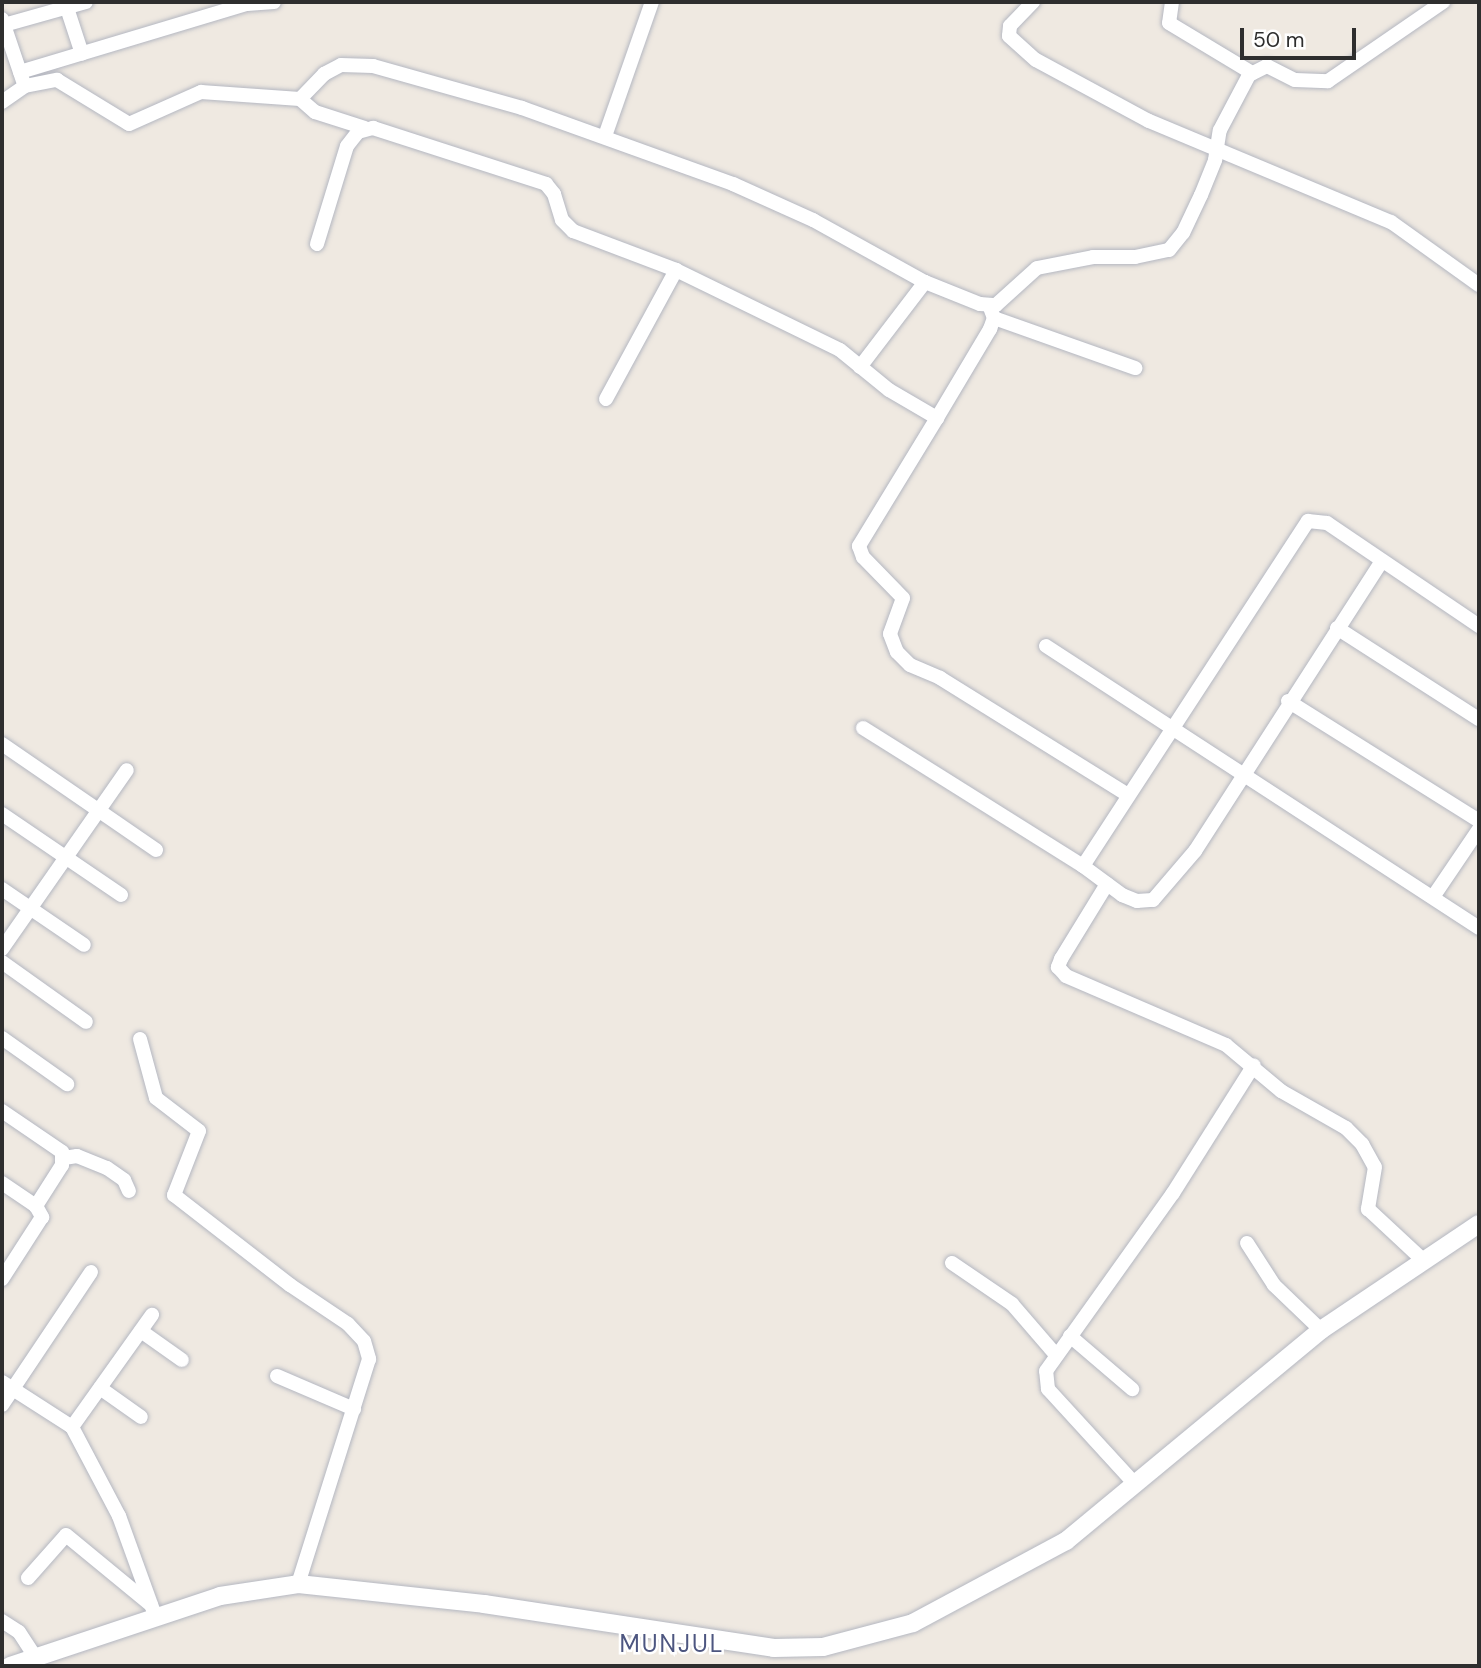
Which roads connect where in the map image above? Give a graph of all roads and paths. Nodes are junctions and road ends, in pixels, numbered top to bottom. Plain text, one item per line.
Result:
1 (86, 2) edge
2 (274, 2) edge
3 (652, 2) edge
4 (1033, 2) edge
5 (1172, 2) edge
6 (1443, 2) edge
7 (246, 3) edge
8 (67, 8) junction
9 (3, 22) edge
10 (7, 47) edge
11 (82, 54) junction
12 (1252, 74) junction
13 (22, 79) junction
14 (300, 99) junction
15 (2, 102) edge
16 (365, 128) junction
17 (605, 136) junction
18 (1217, 150) junction
19 (317, 244) dead end
20 (676, 270) junction
21 (925, 282) junction
22 (1479, 285) edge
23 (991, 312) junction
24 (860, 367) junction
25 (1135, 369) dead end
26 (606, 399) dead end
27 (937, 418) junction
28 (1382, 561) junction
29 (1479, 626) edge
30 (1337, 628) junction
31 (1046, 646) dead end
32 (1288, 701) junction
33 (1479, 719) edge
34 (863, 728) dead end
35 (1174, 728) junction
36 (2, 744) edge
37 (127, 769) dead end
38 (1243, 775) junction
39 (1128, 795) junction
40 (100, 809) junction
41 (2, 814) edge
42 (1479, 821) edge
43 (1479, 830) edge
44 (156, 849) dead end
45 (66, 858) junction
46 (1083, 866) junction
47 (1107, 884) junction
48 (2, 890) edge
49 (121, 895) dead end
50 (1433, 897) junction
51 (30, 908) junction
52 (1479, 928) edge
53 (84, 945) dead end
54 (2, 949) edge
55 (2, 962) edge
56 (86, 1022) dead end
57 (2, 1038) edge
58 (140, 1039) dead end
59 (1254, 1065) junction
60 (67, 1084) dead end
61 (2, 1111) edge
62 (64, 1158) junction
63 (2, 1183) edge
64 (128, 1191) dead end
65 (36, 1206) junction
66 (1479, 1224) edge
67 (1247, 1243) dead end
68 (1424, 1261) junction
69 (953, 1263) dead end
70 (91, 1272) dead end
71 (2, 1279) edge
72 (152, 1315) dead end
73 (1321, 1330) junction
74 (141, 1331) junction
75 (1070, 1336) junction
76 (1056, 1355) junction
77 (182, 1360) dead end
78 (277, 1376) dead end
79 (7, 1385) edge
80 (100, 1388) junction
81 (1132, 1389) dead end
82 (2, 1405) edge
83 (354, 1409) junction
84 (141, 1417) dead end
85 (72, 1427) junction
86 (1135, 1484) junction
87 (28, 1578) dead end
88 (298, 1584) junction
89 (154, 1612) junction
90 (2, 1621) edge
91 (35, 1657) junction
92 (10, 1666) edge

1 - 8 street
2 - 7 street
3 - 17 street
4 - 18 street
5 - 12 street
6 - 12 street
7 - 11 street
8 - 9 street
8 - 11 street
9 - 10 street
10 - 13 street
11 - 13 street
12 - 18 street
13 - 14 street
13 - 15 street
14 - 16 street
14 - 17 street
16 - 19 street
16 - 20 street
17 - 21 street
18 - 22 street
18 - 23 street
20 - 24 street
20 - 26 street
21 - 23 street
21 - 24 street
23 - 25 street
23 - 27 street
24 - 27 street
27 - 39 street
28 - 29 street
28 - 30 street
28 - 35 street
30 - 32 street
30 - 33 street
31 - 35 street
32 - 38 street
32 - 42 street
34 - 46 street
35 - 38 street
35 - 39 street
36 - 40 street
37 - 40 street
38 - 47 street
38 - 50 street
39 - 46 street
40 - 44 street
40 - 45 street
41 - 45 street
43 - 50 street
45 - 49 street
45 - 51 street
46 - 47 street
47 - 59 street
48 - 51 street
50 - 52 street
51 - 53 street
51 - 54 street
55 - 56 street
57 - 60 street
58 - 83 street
59 - 68 street
59 - 75 street
61 - 62 street
62 - 64 street
62 - 65 street
63 - 65 street
65 - 71 street
66 - 68 street
67 - 73 street
68 - 73 street
69 - 76 street
70 - 79 street
72 - 74 street
73 - 86 street
74 - 77 street
74 - 80 street
75 - 76 street
75 - 81 street
76 - 86 street
78 - 83 street
79 - 82 street
79 - 85 street
80 - 84 street
80 - 85 street
83 - 88 street
85 - 89 street
86 - 88 street
87 - 89 street
88 - 89 street
89 - 91 street
90 - 91 street
91 - 92 street

